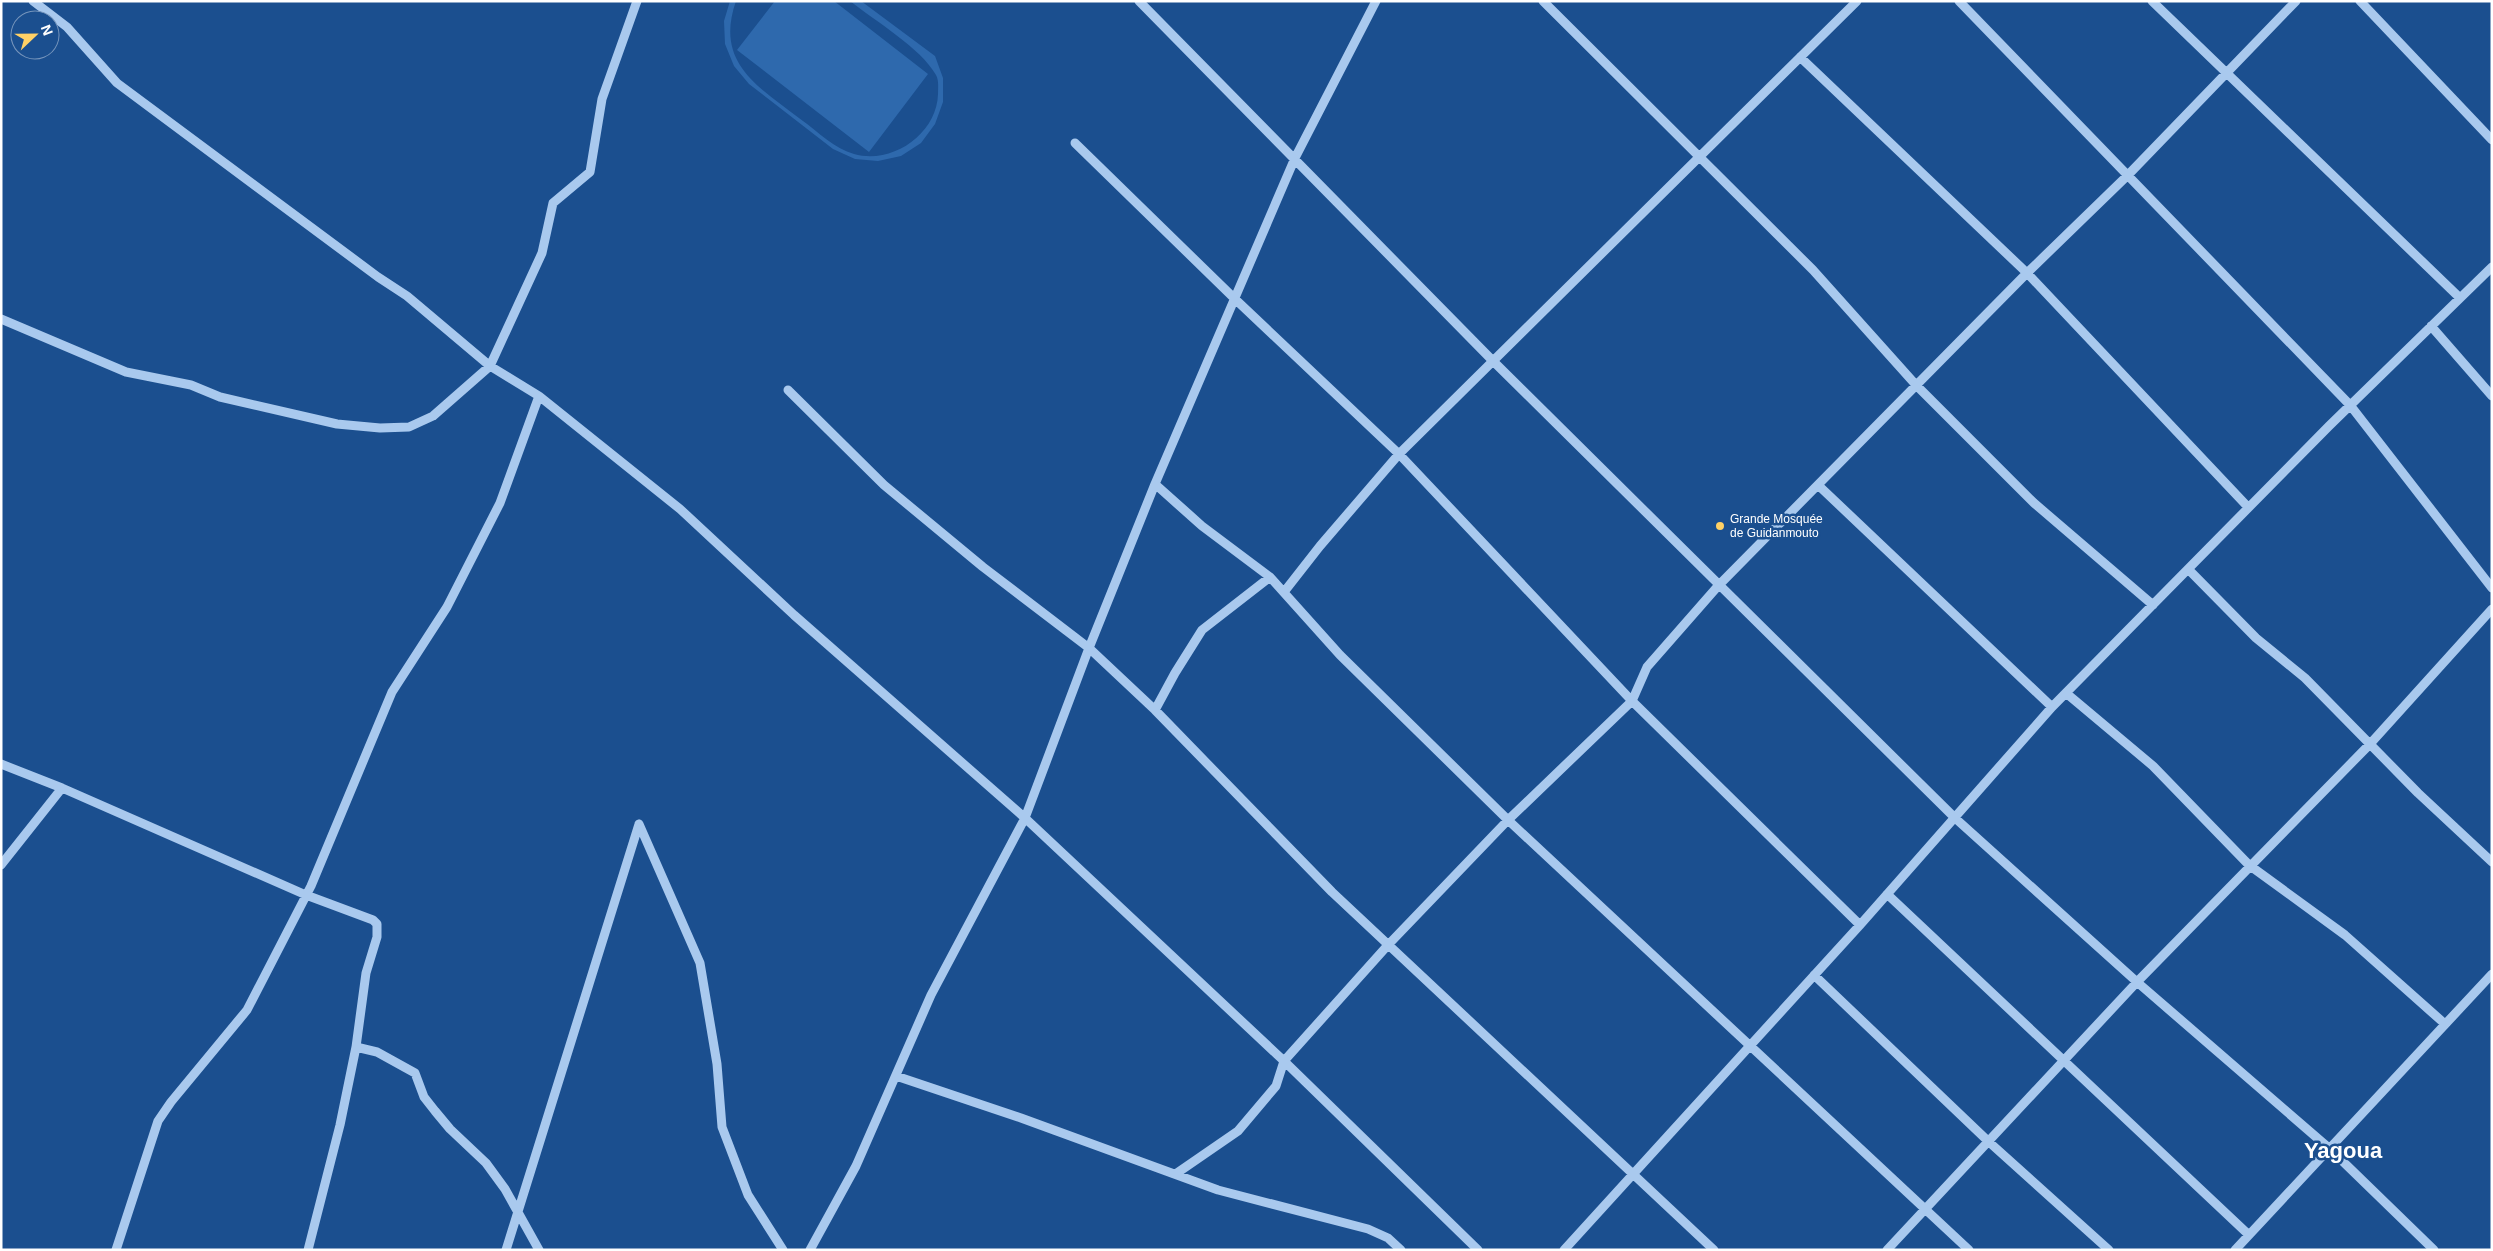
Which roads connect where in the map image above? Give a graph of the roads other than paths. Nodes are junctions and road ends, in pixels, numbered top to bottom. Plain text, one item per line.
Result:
1 (33, 1) edge
2 (636, 1) edge
3 (1139, 1) edge
4 (1376, 1) edge
5 (1543, 1) edge
6 (1857, 1) edge
7 (1959, 1) edge
8 (2152, 1) edge
9 (2296, 1) edge
10 (2360, 1) edge
11 (1800, 57) junction
12 (2225, 73) junction
13 (2492, 140) edge
14 (1075, 143) dead end
15 (1699, 157) junction
16 (1294, 158) junction
17 (2128, 175) junction
18 (2492, 267) edge
19 (2027, 273) junction
20 (2460, 298) junction
21 (1235, 299) junction
22 (1, 318) edge
23 (2431, 326) junction
24 (1493, 361) junction
25 (490, 366) junction
26 (1916, 385) junction
27 (788, 390) dead end
28 (539, 396) junction
29 (2492, 396) edge
30 (2350, 405) junction
31 (1399, 454) junction
32 (1155, 484) junction
33 (1818, 485) junction
34 (2248, 507) junction
35 (2188, 569) junction
36 (1270, 577) junction
37 (1718, 586) junction
38 (2492, 588) edge
39 (1284, 592) junction
40 (2153, 605) junction
41 (2492, 609) edge
42 (1089, 648) junction
43 (2066, 693) junction
44 (1632, 701) junction
45 (2052, 707) junction
46 (1155, 710) junction
47 (2370, 744) junction
48 (1, 764) edge
49 (62, 788) junction
50 (1024, 818) junction
51 (1954, 818) junction
52 (1508, 820) junction
53 (2492, 862) edge
54 (1, 865) edge
55 (2249, 865) junction
56 (1887, 894) junction
57 (306, 895) junction
58 (1860, 925) junction
59 (1388, 945) junction
60 (2492, 974) edge
61 (1814, 975) junction
62 (2137, 982) junction
63 (2445, 1024) junction
64 (1749, 1047) junction
65 (356, 1048) junction
66 (1284, 1061) junction
67 (2064, 1062) junction
68 (896, 1076) junction
69 (1989, 1142) junction
70 (2330, 1149) junction
71 (1177, 1173) junction
72 (1633, 1174) junction
73 (518, 1209) junction
74 (1925, 1210) junction
75 (2249, 1236) junction
76 (116, 1250) edge
77 (308, 1250) edge
78 (506, 1250) edge
79 (539, 1250) edge
80 (783, 1250) edge
81 (810, 1250) edge
82 (1401, 1250) edge
83 (1478, 1250) edge
84 (1564, 1250) edge
85 (1714, 1250) edge
86 (1887, 1250) edge
87 (1969, 1250) edge
88 (2109, 1250) edge
89 (2235, 1250) edge
90 (2434, 1250) edge

1 - 25 street
2 - 25 street
3 - 16 street
4 - 16 street
5 - 15 street
6 - 11 street
7 - 17 street
8 - 12 street
9 - 12 street
10 - 13 street
11 - 15 street
11 - 19 street
12 - 17 street
12 - 20 street
14 - 21 street
15 - 24 street
15 - 26 street
16 - 21 street
16 - 24 street
17 - 19 street
17 - 30 street
18 - 20 street
19 - 26 street
19 - 34 street
20 - 23 street
21 - 31 street
21 - 32 street
22 - 25 street
23 - 29 street
23 - 30 street
24 - 31 street
24 - 37 street
25 - 28 street
26 - 33 street
26 - 40 street
27 - 42 street
28 - 50 street
28 - 57 street
30 - 34 street
30 - 38 street
31 - 39 street
31 - 44 street
32 - 36 street
32 - 42 street
33 - 37 street
33 - 45 street
34 - 35 street
35 - 40 street
35 - 47 street
36 - 39 street
36 - 46 street
37 - 44 street
37 - 51 street
39 - 52 street
40 - 43 street
41 - 47 street
42 - 46 street
42 - 50 street
43 - 45 street
43 - 55 street
44 - 52 street
44 - 58 street
45 - 51 street
46 - 59 street
47 - 53 street
47 - 55 street
48 - 49 street
49 - 54 street
49 - 57 street
50 - 66 street
50 - 68 street
51 - 56 street
51 - 62 street
52 - 59 street
52 - 64 street
55 - 62 street
55 - 63 street
56 - 58 street
56 - 67 street
57 - 65 street
57 - 76 street
58 - 61 street
59 - 66 street
59 - 72 street
60 - 63 street
61 - 64 street
61 - 69 street
62 - 67 street
62 - 70 street
63 - 70 street
64 - 72 street
64 - 74 street
65 - 73 street
65 - 77 street
66 - 71 street
66 - 83 street
67 - 69 street
67 - 75 street
68 - 71 street
68 - 81 street
69 - 74 street
69 - 88 street
70 - 75 street
70 - 90 street
71 - 82 street
72 - 84 street
72 - 85 street
73 - 78 street
73 - 79 street
73 - 80 street
74 - 86 street
74 - 87 street
75 - 89 street

